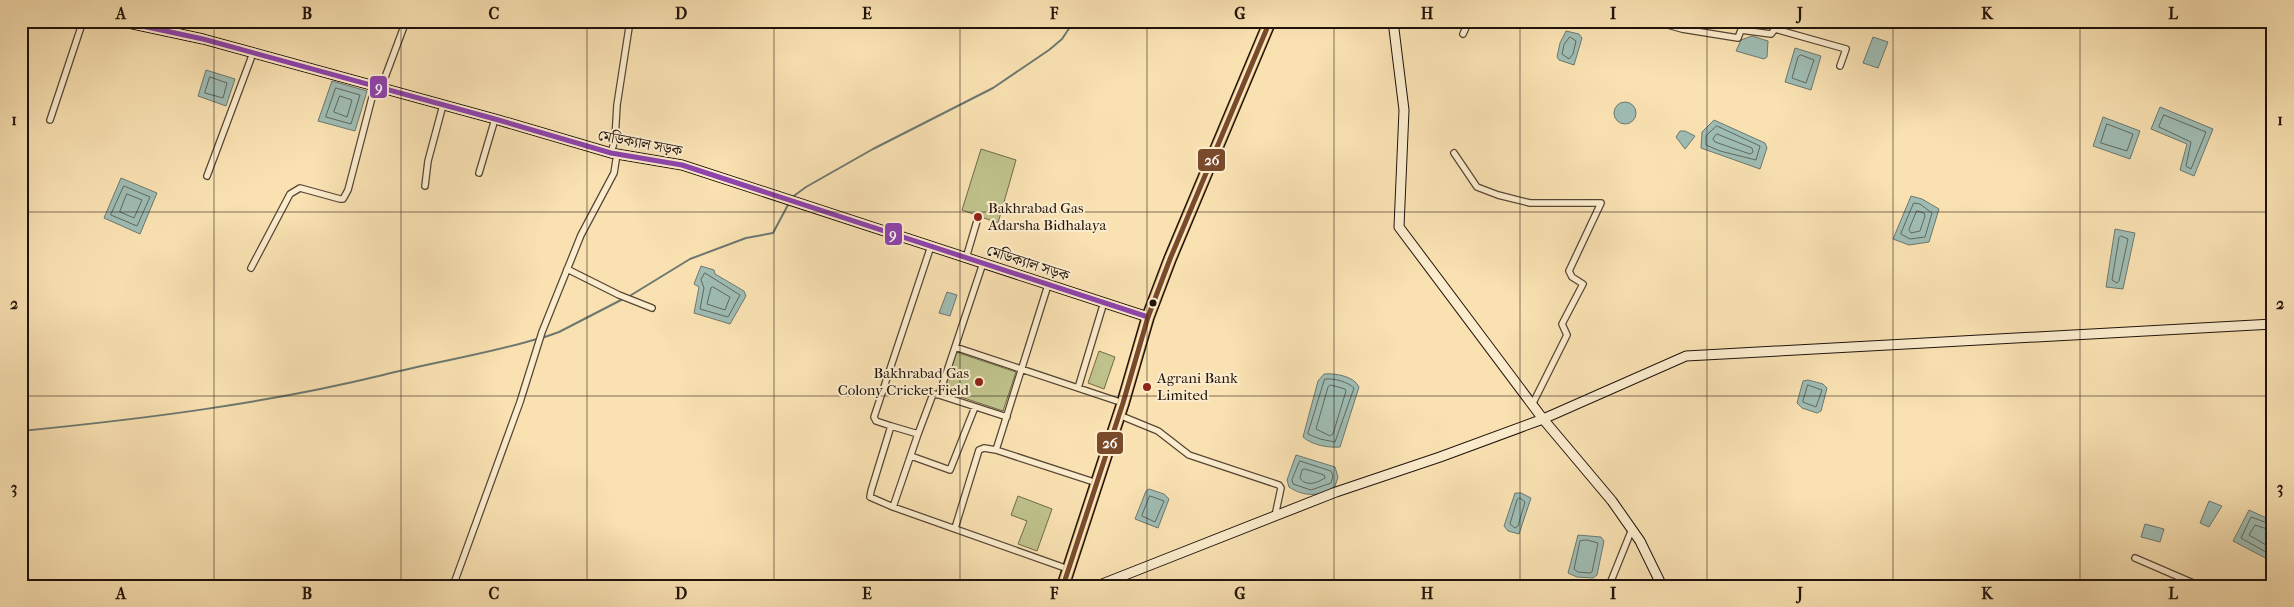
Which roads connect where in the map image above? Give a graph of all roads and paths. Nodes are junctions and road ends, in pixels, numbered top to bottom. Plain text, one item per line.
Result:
1 (83, 21) edge
2 (119, 21) edge
3 (406, 21) edge
4 (630, 21) edge
5 (1270, 21) edge
6 (1393, 21) edge
7 (1469, 21) edge
8 (1654, 21) edge
9 (148, 24) edge
10 (1463, 34) dead end
11 (253, 53) junction
12 (1840, 66) dead end
13 (378, 87) junction
14 (443, 105) junction
15 (495, 119) junction
16 (50, 120) dead end
17 (614, 154) junction
18 (1454, 154) dead end
19 (479, 173) dead end
20 (207, 176) dead end
21 (425, 186) dead end
22 (977, 221) dead end
23 (930, 246) junction
24 (966, 258) junction
25 (983, 263) junction
26 (251, 268) dead end
27 (567, 269) junction
28 (1048, 284) junction
29 (1104, 302) junction
30 (652, 308) dead end
31 (1148, 317) junction
32 (2273, 324) edge
33 (955, 348) junction
34 (1021, 370) junction
35 (1078, 388) junction
36 (939, 395) junction
37 (1123, 403) junction
38 (1532, 405) junction
39 (975, 407) junction
40 (1119, 415) junction
41 (1006, 417) junction
42 (1543, 419) junction
43 (891, 426) junction
44 (918, 434) junction
45 (996, 450) junction
46 (911, 456) junction
47 (1097, 483) junction
48 (893, 507) junction
49 (1275, 516) junction
50 (955, 528) junction
51 (1632, 529) junction
52 (2135, 558) dead end
53 (1068, 569) junction
54 (453, 586) edge
55 (1063, 586) edge
56 (1097, 586) edge
57 (1609, 586) edge
58 (1662, 586) edge
59 (2200, 586) edge

1 - 16 street
2 - 9 main road, মেডিক্যাল সড়ক
3 - 13 street
4 - 17 street
5 - 31 highway
6 - 38 street
7 - 10 street
8 - 12 street
9 - 11 main road, মেডিক্যাল সড়ক
11 - 13 main road, মেডিক্যাল সড়ক
11 - 20 street
13 - 14 main road, মেডিক্যাল সড়ক
13 - 26 street
14 - 15 main road, মেডিক্যাল সড়ক
14 - 21 street
15 - 17 main road, মেডিক্যাল সড়ক
15 - 19 street
17 - 23 main road, মেডিক্যাল সড়ক
17 - 27 street
18 - 38 street
22 - 24 street
23 - 24 main road, মেডিক্যাল সড়ক
23 - 43 street
24 - 25 main road, মেডিক্যাল সড়ক
25 - 28 main road, মেডিক্যাল সড়ক
25 - 33 street
27 - 30 street
27 - 54 street
28 - 29 main road, মেডিক্যাল সড়ক
28 - 34 street
29 - 31 main road, মেডিক্যাল সড়ক
29 - 35 street
31 - 37 highway
32 - 42 street
33 - 34 street
33 - 36 street
34 - 35 street
34 - 41 street
35 - 37 street
36 - 39 street
36 - 44 street
37 - 40 highway
38 - 42 street
39 - 41 street
39 - 46 street
40 - 47 highway
40 - 49 street
41 - 45 street
42 - 49 street
42 - 51 street
43 - 44 street
43 - 48 street
44 - 46 street
45 - 47 street
45 - 50 street
46 - 48 street
47 - 53 highway
48 - 50 street
49 - 56 street
50 - 53 street
51 - 57 street
51 - 58 street
52 - 59 street
53 - 55 highway

